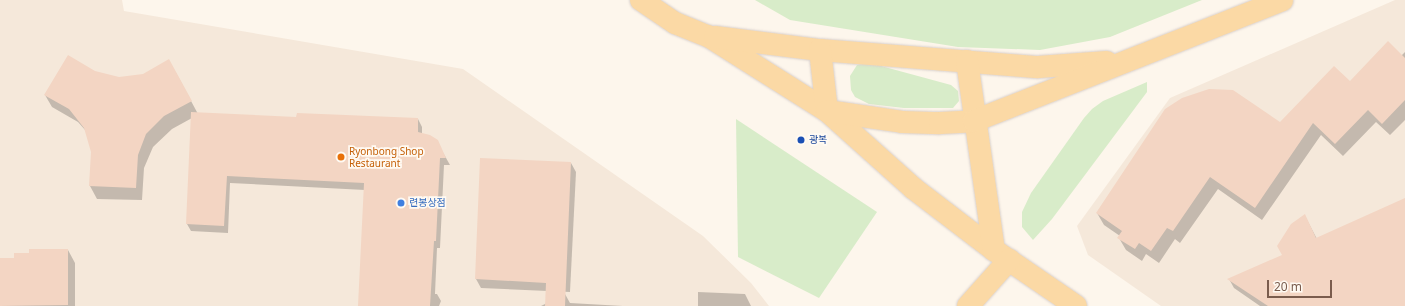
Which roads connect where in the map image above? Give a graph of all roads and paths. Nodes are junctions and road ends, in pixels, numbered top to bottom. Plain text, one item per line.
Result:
1 (641, 0) edge
2 (666, 0) edge
3 (1282, 0) edge
4 (675, 23) junction
5 (708, 36) junction
6 (820, 50) junction
7 (967, 61) junction
8 (1128, 61) junction
9 (827, 111) junction
10 (974, 121) junction
11 (1001, 255) junction
12 (968, 306) edge
13 (1076, 306) edge

1 - 4 main road
2 - 4 main road
3 - 8 main road
4 - 5 main road
5 - 6 main road
5 - 9 main road
6 - 7 main road
6 - 9 main road
7 - 8 main road
7 - 10 main road
8 - 10 main road
9 - 10 main road
9 - 11 main road
10 - 11 main road
11 - 12 main road
11 - 13 main road

